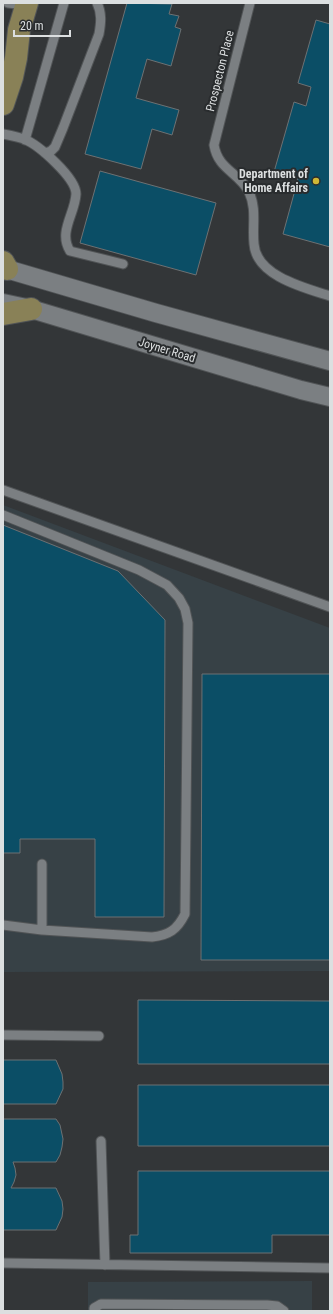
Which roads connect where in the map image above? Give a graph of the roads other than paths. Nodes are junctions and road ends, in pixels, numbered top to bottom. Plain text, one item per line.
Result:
1 (64, 3) edge
2 (97, 3) edge
3 (250, 3) edge
4 (20, 4) edge
5 (19, 30) junction
6 (3, 52) edge
7 (3, 104) edge
8 (3, 134) edge
9 (25, 140) junction
10 (46, 153) junction
11 (123, 264) dead end
12 (4, 266) edge
13 (330, 296) edge
14 (3, 302) edge
15 (30, 308) junction
16 (3, 314) edge
17 (330, 361) edge
18 (330, 397) edge
19 (3, 490) edge
20 (3, 515) edge
21 (330, 607) edge
22 (42, 864) dead end
23 (3, 925) edge
24 (42, 930) junction
25 (3, 1035) edge
26 (99, 1036) dead end
27 (101, 1141) dead end
28 (3, 1263) edge
29 (106, 1265) junction
30 (330, 1268) edge
31 (94, 1311) edge
32 (284, 1311) edge

1 - 9 lane
2 - 10 lane
3 - 13 lane, Prospecton Place
4 - 5 main road
5 - 6 main road
5 - 7 main road
8 - 9 lane
9 - 10 lane
10 - 11 lane
12 - 17 street
14 - 15 street, Joyner Road
15 - 16 main road
15 - 18 street, Joyner Road
19 - 21 lane
20 - 24 lane
22 - 24 lane
23 - 24 lane
25 - 26 lane
27 - 29 lane
28 - 29 lane
29 - 30 lane
31 - 32 lane

